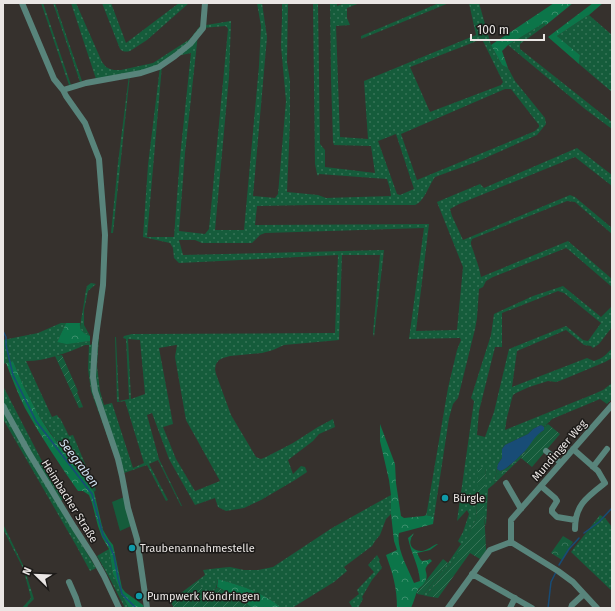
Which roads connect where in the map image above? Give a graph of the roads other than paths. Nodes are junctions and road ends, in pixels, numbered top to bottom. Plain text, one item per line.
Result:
1 (22, 3) edge
2 (205, 3) edge
3 (63, 90) junction
4 (612, 405) edge
5 (3, 406) edge
6 (609, 412) edge
7 (573, 449) junction
8 (607, 450) dead end
9 (546, 451) dead end
10 (561, 463) junction
11 (593, 467) junction
12 (506, 483) dead end
13 (605, 483) junction
14 (612, 483) edge
15 (541, 486) junction
16 (521, 509) junction
17 (575, 520) junction
18 (575, 529) dead end
19 (511, 542) junction
20 (472, 574) junction
21 (69, 582) dead end
22 (584, 594) junction
23 (515, 598) junction
24 (79, 608) edge
25 (119, 608) edge
26 (147, 608) edge
27 (448, 608) edge
28 (510, 608) edge
29 (532, 608) edge
30 (571, 608) edge
31 (597, 608) edge

1 - 3 street
2 - 3 street
3 - 26 street
4 - 6 street, Mundinger Weg
5 - 25 street, Heimbacher Straße
6 - 7 street, Mundinger Weg
7 - 10 street, Mundinger Weg
7 - 11 street
8 - 11 street
9 - 10 street
10 - 15 street, Mundinger Weg
11 - 13 street
12 - 16 street
13 - 14 street
13 - 17 street
15 - 16 street, Mundinger Weg
15 - 17 street
16 - 19 street, Mundinger Weg
17 - 18 street
19 - 20 street
19 - 22 street
20 - 23 street
20 - 27 street
21 - 24 street
22 - 30 street
22 - 31 street
23 - 28 street
23 - 29 street

